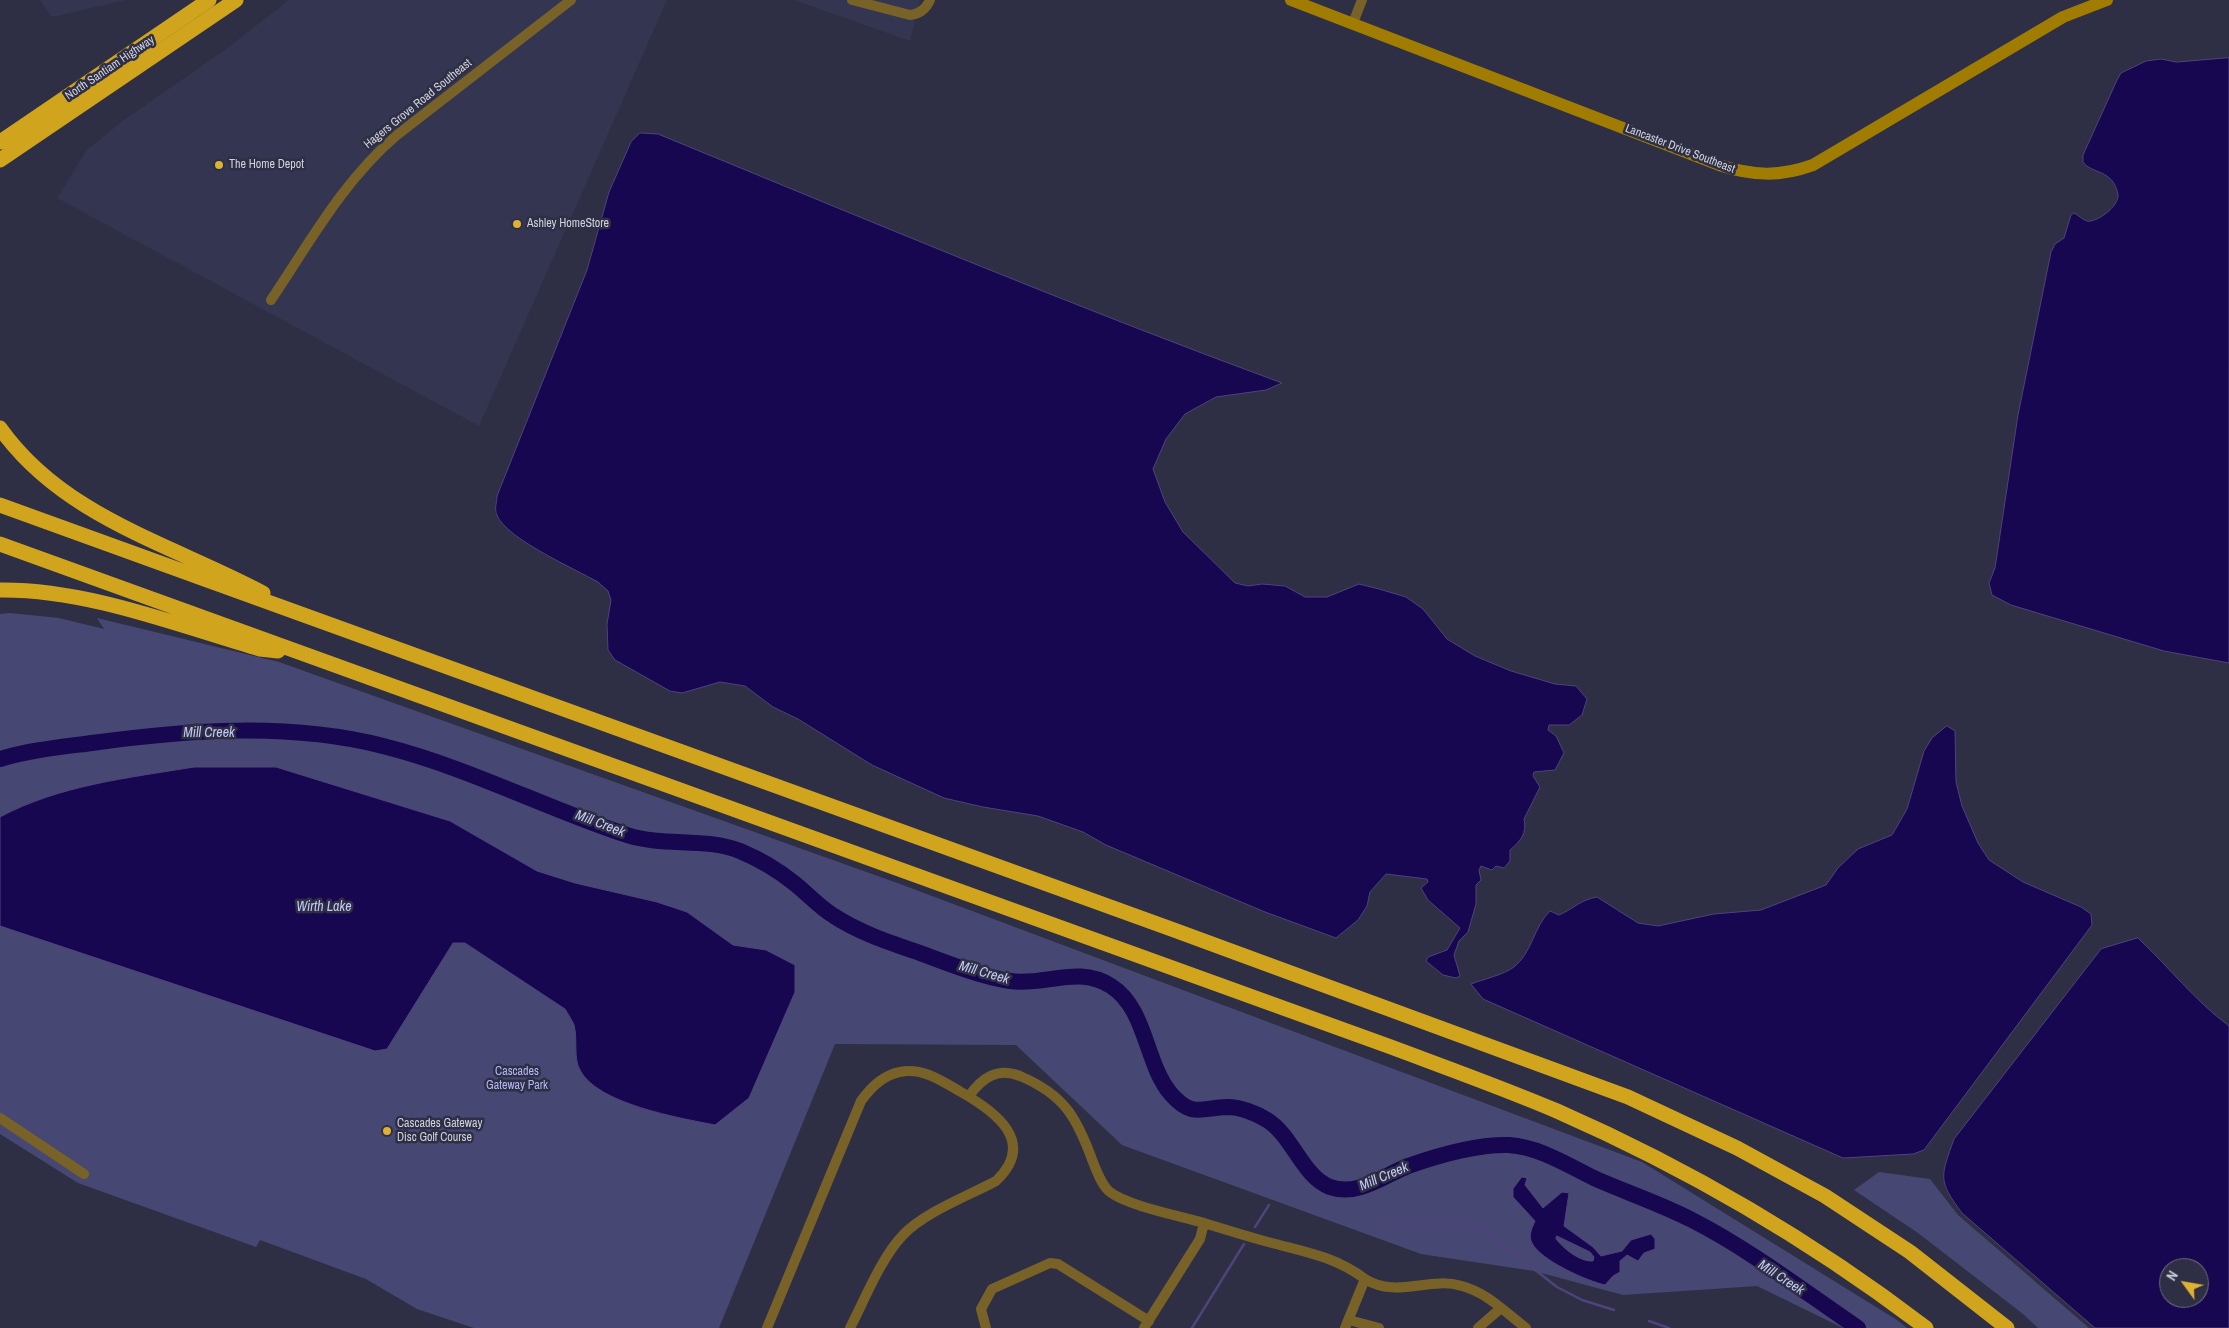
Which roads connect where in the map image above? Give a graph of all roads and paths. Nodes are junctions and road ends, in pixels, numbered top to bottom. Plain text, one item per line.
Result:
1 (201, 0) edge
2 (208, 0) edge
3 (236, 0) edge
4 (243, 0) edge
5 (571, 0) edge
6 (852, 0) edge
7 (930, 0) edge
8 (1291, 0) edge
9 (1362, 0) edge
10 (2106, 0) edge
11 (185, 14) junction
12 (206, 21) junction
13 (1353, 23) junction
14 (17, 129) junction
15 (0, 136) edge
16 (0, 142) edge
17 (0, 160) edge
18 (271, 300) dead end
19 (0, 428) edge
20 (0, 505) edge
21 (0, 544) edge
22 (0, 590) edge
23 (310, 618) junction
24 (309, 655) junction
25 (969, 1096) junction
26 (0, 1118) edge
27 (84, 1174) dead end
28 (1204, 1223) junction
29 (1365, 1279) junction
30 (1501, 1308) junction
31 (1147, 1324) edge
32 (1347, 1324) edge
33 (767, 1328) edge
34 (850, 1328) edge
35 (986, 1328) edge
36 (1379, 1328) edge
37 (1478, 1328) edge
38 (1526, 1328) edge
39 (1926, 1328) edge
40 (2007, 1328) edge

1 - 11 highway
2 - 11 highway, North Santiam Highway
3 - 12 highway, North Santiam Highway
4 - 12 highway
5 - 18 street, Hagers Grove Road Southeast
6 - 7 street
8 - 13 main road, Lancaster Drive Southeast
9 - 13 street
10 - 13 main road, Lancaster Drive Southeast
11 - 14 highway, North Santiam Highway
12 - 17 highway, North Santiam Highway
14 - 15 highway
14 - 16 highway, North Santiam Highway
19 - 23 highway
20 - 23 highway
21 - 24 highway
22 - 24 highway
23 - 40 highway
24 - 39 highway
25 - 28 street
25 - 33 street
25 - 34 street
26 - 27 street
28 - 29 street
28 - 31 street
29 - 30 street
29 - 32 street
30 - 37 street
30 - 38 street
31 - 35 street
32 - 36 street

